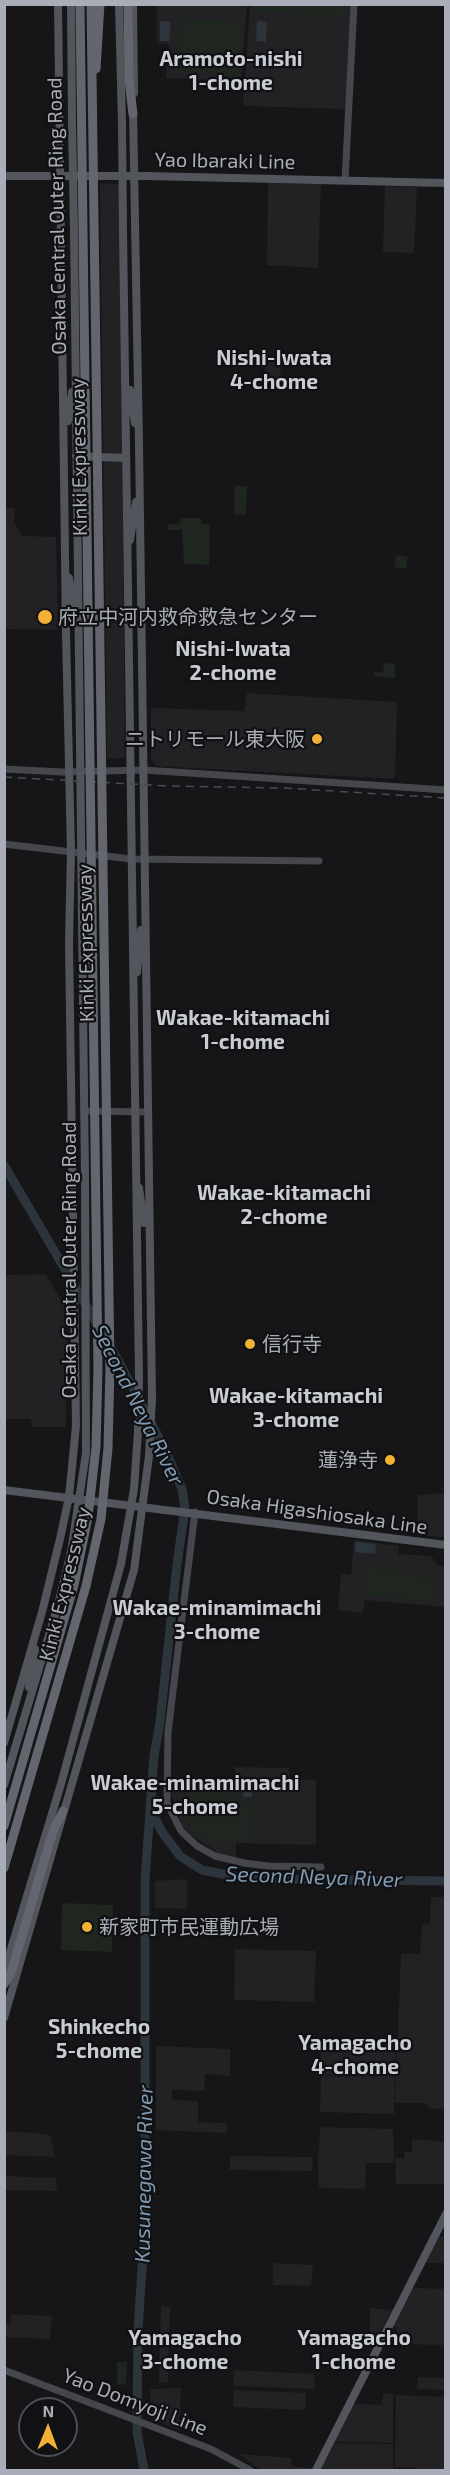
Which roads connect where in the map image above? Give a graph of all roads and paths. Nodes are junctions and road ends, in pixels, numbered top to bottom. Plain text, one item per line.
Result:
1 (58, 4) edge
2 (91, 4) edge
3 (100, 4) edge
4 (118, 4) edge
5 (128, 4) edge
6 (133, 4) edge
7 (354, 4) edge
8 (73, 5) edge
9 (122, 60) junction
10 (133, 114) junction
11 (93, 171) junction
12 (61, 175) junction
13 (4, 176) edge
14 (135, 176) junction
15 (345, 181) junction
16 (446, 183) edge
17 (126, 347) junction
18 (75, 369) junction
19 (140, 444) junction
20 (64, 450) junction
21 (76, 456) junction
22 (126, 458) junction
23 (140, 477) junction
24 (65, 544) junction
25 (127, 564) junction
26 (79, 627) junction
27 (4, 770) edge
28 (144, 770) junction
29 (68, 771) junction
30 (81, 771) junction
31 (131, 771) junction
32 (446, 790) edge
33 (4, 844) edge
34 (71, 852) junction
35 (82, 853) junction
36 (131, 859) junction
37 (145, 859) junction
38 (319, 861) dead end
39 (145, 899) junction
40 (82, 988) junction
41 (133, 1018) junction
42 (72, 1073) junction
43 (135, 1111) junction
44 (84, 1112) junction
45 (148, 1112) junction
46 (135, 1168) junction
47 (149, 1269) junction
48 (4, 1490) edge
49 (69, 1497) junction
50 (144, 1506) junction
51 (194, 1512) junction
52 (446, 1545) edge
53 (42, 1612) junction
54 (23, 1721) junction
55 (4, 1743) edge
56 (4, 1785) edge
57 (63, 1811) junction
58 (4, 1826) edge
59 (321, 1867) dead end
60 (4, 1868) edge
61 (4, 1972) edge
62 (4, 1984) edge
63 (4, 2018) edge
64 (446, 2214) edge
65 (4, 2370) edge
66 (250, 2470) edge
67 (316, 2470) edge

1 - 12 main road
2 - 11 highway, Kinki Expressway, bridge
3 - 11 highway, bridge
4 - 9 main road
5 - 9 main road
5 - 10 highway
6 - 10 main road
7 - 15 street
8 - 18 main road, Osaka Central Outer Ring Road, bridge
8 - 58 highway, Kinki Expressway, bridge
9 - 17 main road, bridge
10 - 14 main road
11 - 60 highway, Kinki Expressway, bridge
12 - 13 main road, Yao Ibaraki Line
12 - 14 main road, Yao Ibaraki Line
12 - 20 main road
14 - 15 main road, Yao Ibaraki Line
14 - 19 main road
15 - 16 main road, Yao Ibaraki Line
17 - 19 main road
17 - 22 main road
18 - 20 main road
18 - 21 main road, Osaka Central Outer Ring Road
19 - 23 main road
20 - 24 main road
21 - 22 main road
21 - 26 main road, Osaka Central Outer Ring Road
22 - 25 main road
23 - 25 main road
23 - 28 main road
24 - 26 main road
24 - 29 main road
25 - 31 main road
26 - 30 main road, Osaka Central Outer Ring Road
27 - 29 street
28 - 31 street
28 - 32 street
28 - 37 main road
29 - 30 street
29 - 34 main road
30 - 31 street
30 - 35 main road, Osaka Central Outer Ring Road
31 - 36 main road
33 - 34 street
34 - 35 street
34 - 42 main road
35 - 36 street
35 - 40 main road, Osaka Central Outer Ring Road
36 - 37 street
36 - 41 main road
37 - 38 street
37 - 39 main road
39 - 41 main road
39 - 45 main road
40 - 42 main road
40 - 44 main road, Osaka Central Outer Ring Road
41 - 43 main road
42 - 49 main road
43 - 44 street
43 - 45 street
43 - 46 main road
44 - 54 main road, Osaka Central Outer Ring Road, bridge
45 - 47 main road
46 - 47 main road
46 - 61 main road, bridge
47 - 50 main road
48 - 49 main road, Osaka Higashiosaka Line
49 - 50 main road, Osaka Higashiosaka Line
49 - 53 main road
50 - 51 main road, Osaka Higashiosaka Line
50 - 57 main road
51 - 52 main road, Osaka Higashiosaka Line
51 - 59 street
53 - 54 main road
53 - 55 main road
54 - 56 main road, Osaka Central Outer Ring Road
57 - 62 highway
57 - 63 main road
64 - 67 main road
65 - 66 street, Yao Domyoji Line

